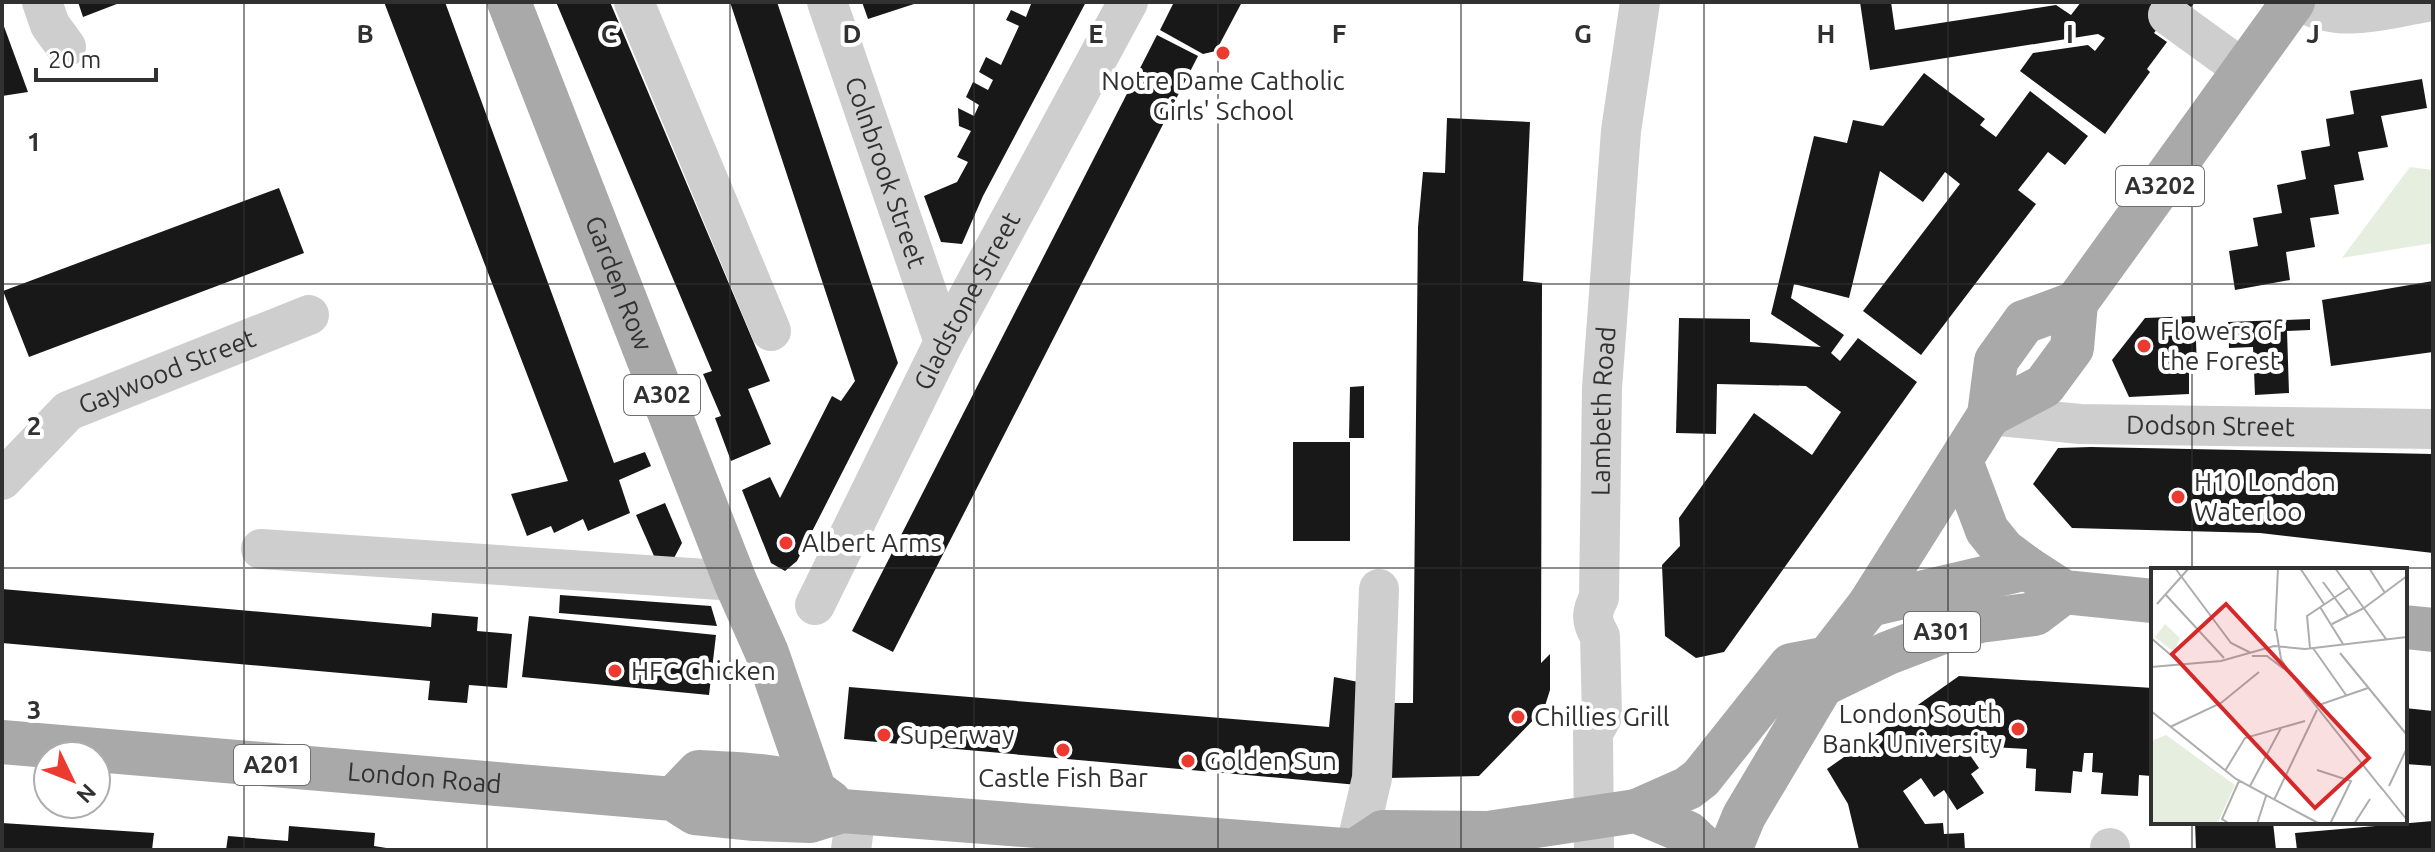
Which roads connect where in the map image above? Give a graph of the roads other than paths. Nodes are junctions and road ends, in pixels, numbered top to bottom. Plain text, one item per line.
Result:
1 (42, 2) edge
2 (509, 2) edge
3 (634, 2) edge
4 (827, 2) edge
5 (1128, 2) edge
6 (1640, 2) edge
7 (2293, 2) edge
8 (2302, 2) edge
9 (2427, 2) edge
10 (2168, 15) dead end
11 (66, 47) dead end
12 (2244, 70) junction
13 (309, 315) dead end
14 (771, 331) dead end
15 (944, 342) junction
16 (1989, 415) junction
17 (2433, 429) edge
18 (1961, 461) junction
19 (2, 480) edge
20 (261, 549) dead end
21 (2027, 568) junction
22 (735, 581) junction
23 (1379, 589) dead end
24 (2064, 592) junction
25 (2151, 601) edge
26 (815, 605) dead end
27 (1869, 605) junction
28 (2407, 627) edge
29 (2433, 630) edge
30 (1825, 672) junction
31 (2, 742) edge
32 (840, 816) edge
33 (1608, 825) edge
34 (1344, 850) edge
35 (1356, 850) edge
36 (1706, 850) edge
37 (1730, 850) edge

1 - 11 street
2 - 22 main road, Garden Row / A302
3 - 14 street
4 - 15 street, Colnbrook Street
5 - 15 street, Gladstone Street
6 - 33 street, Lambeth Road
7 - 12 main road, A3202
8 - 9 street
10 - 12 street
12 - 16 main road, A3202
13 - 19 street, Gaywood Street
15 - 26 street, Gladstone Street
16 - 17 street, Dodson Street
16 - 18 main road, A3202
18 - 21 main road
18 - 27 main road, A3202
20 - 22 street
21 - 24 main road
21 - 27 main road
22 - 32 main road, Garden Row / A302
23 - 35 street
24 - 25 main road
24 - 30 main road, A301
27 - 30 main road, A3202
28 - 29 main road
30 - 33 main road
30 - 37 main road, A3202
31 - 32 main road, London Road / A201
32 - 34 main road, A201
33 - 35 main road
33 - 36 main road

